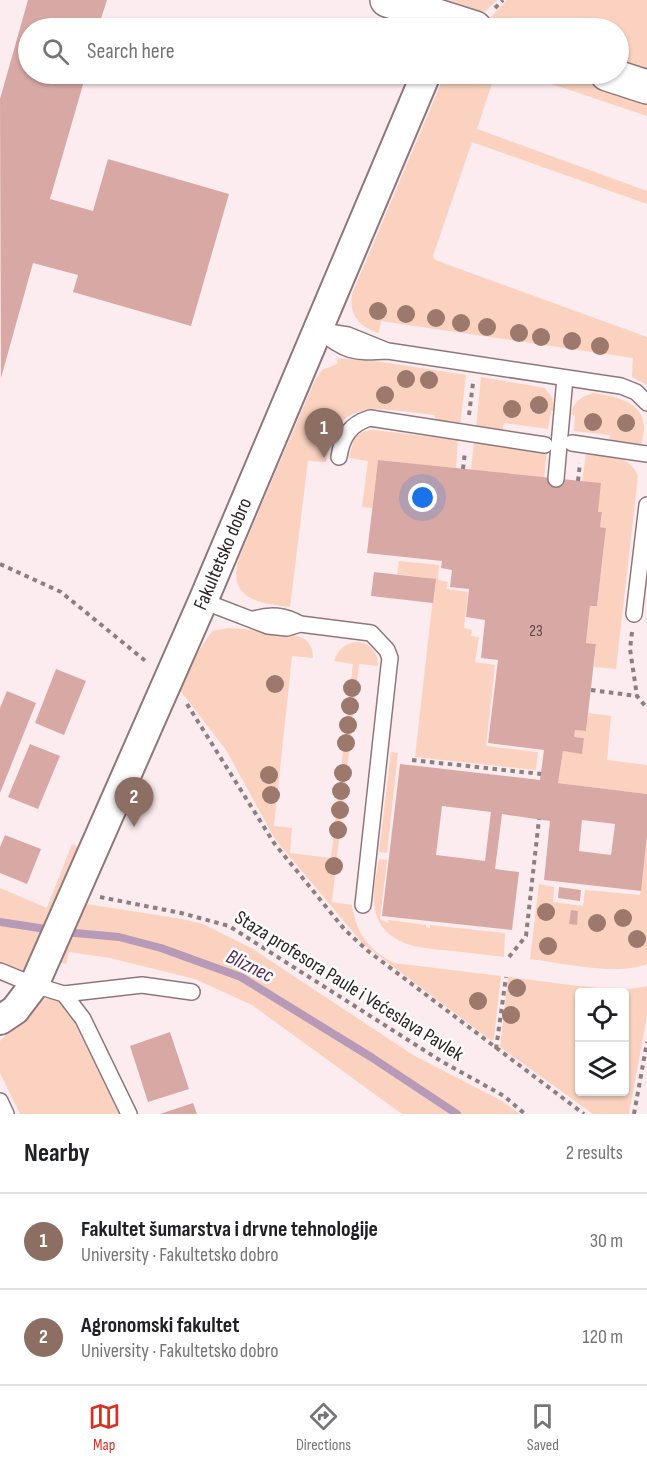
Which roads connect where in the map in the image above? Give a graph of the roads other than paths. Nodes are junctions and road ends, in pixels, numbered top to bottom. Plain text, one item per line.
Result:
1 (387, 0) edge
2 (435, 18) edge
3 (629, 81) edge
4 (422, 84) edge
5 (647, 87) edge
6 (318, 330) junction
7 (565, 378) junction
8 (647, 403) edge
9 (572, 443) dead end
10 (545, 445) dead end
11 (647, 454) edge
12 (339, 457) dead end
13 (555, 479) dead end
14 (647, 505) edge
15 (203, 601) junction
16 (634, 614) road end
17 (363, 905) dead end
18 (0, 971) edge
19 (34, 985) junction
20 (192, 992) dead end
21 (64, 994) junction
22 (0, 1020) edge
23 (0, 1101) edge
24 (6, 1114) edge
25 (129, 1114) edge

1 - 2 street
3 - 5 street
4 - 6 street, Fakultetsko dobro
6 - 7 lane
6 - 15 street, Fakultetsko dobro
7 - 8 lane
7 - 13 lane
9 - 11 lane
10 - 12 lane
14 - 16 lane
15 - 17 lane
15 - 19 street, Fakultetsko dobro
18 - 19 lane
19 - 21 lane
19 - 22 street, Fakultetsko dobro
20 - 21 lane
21 - 25 lane
23 - 24 lane

